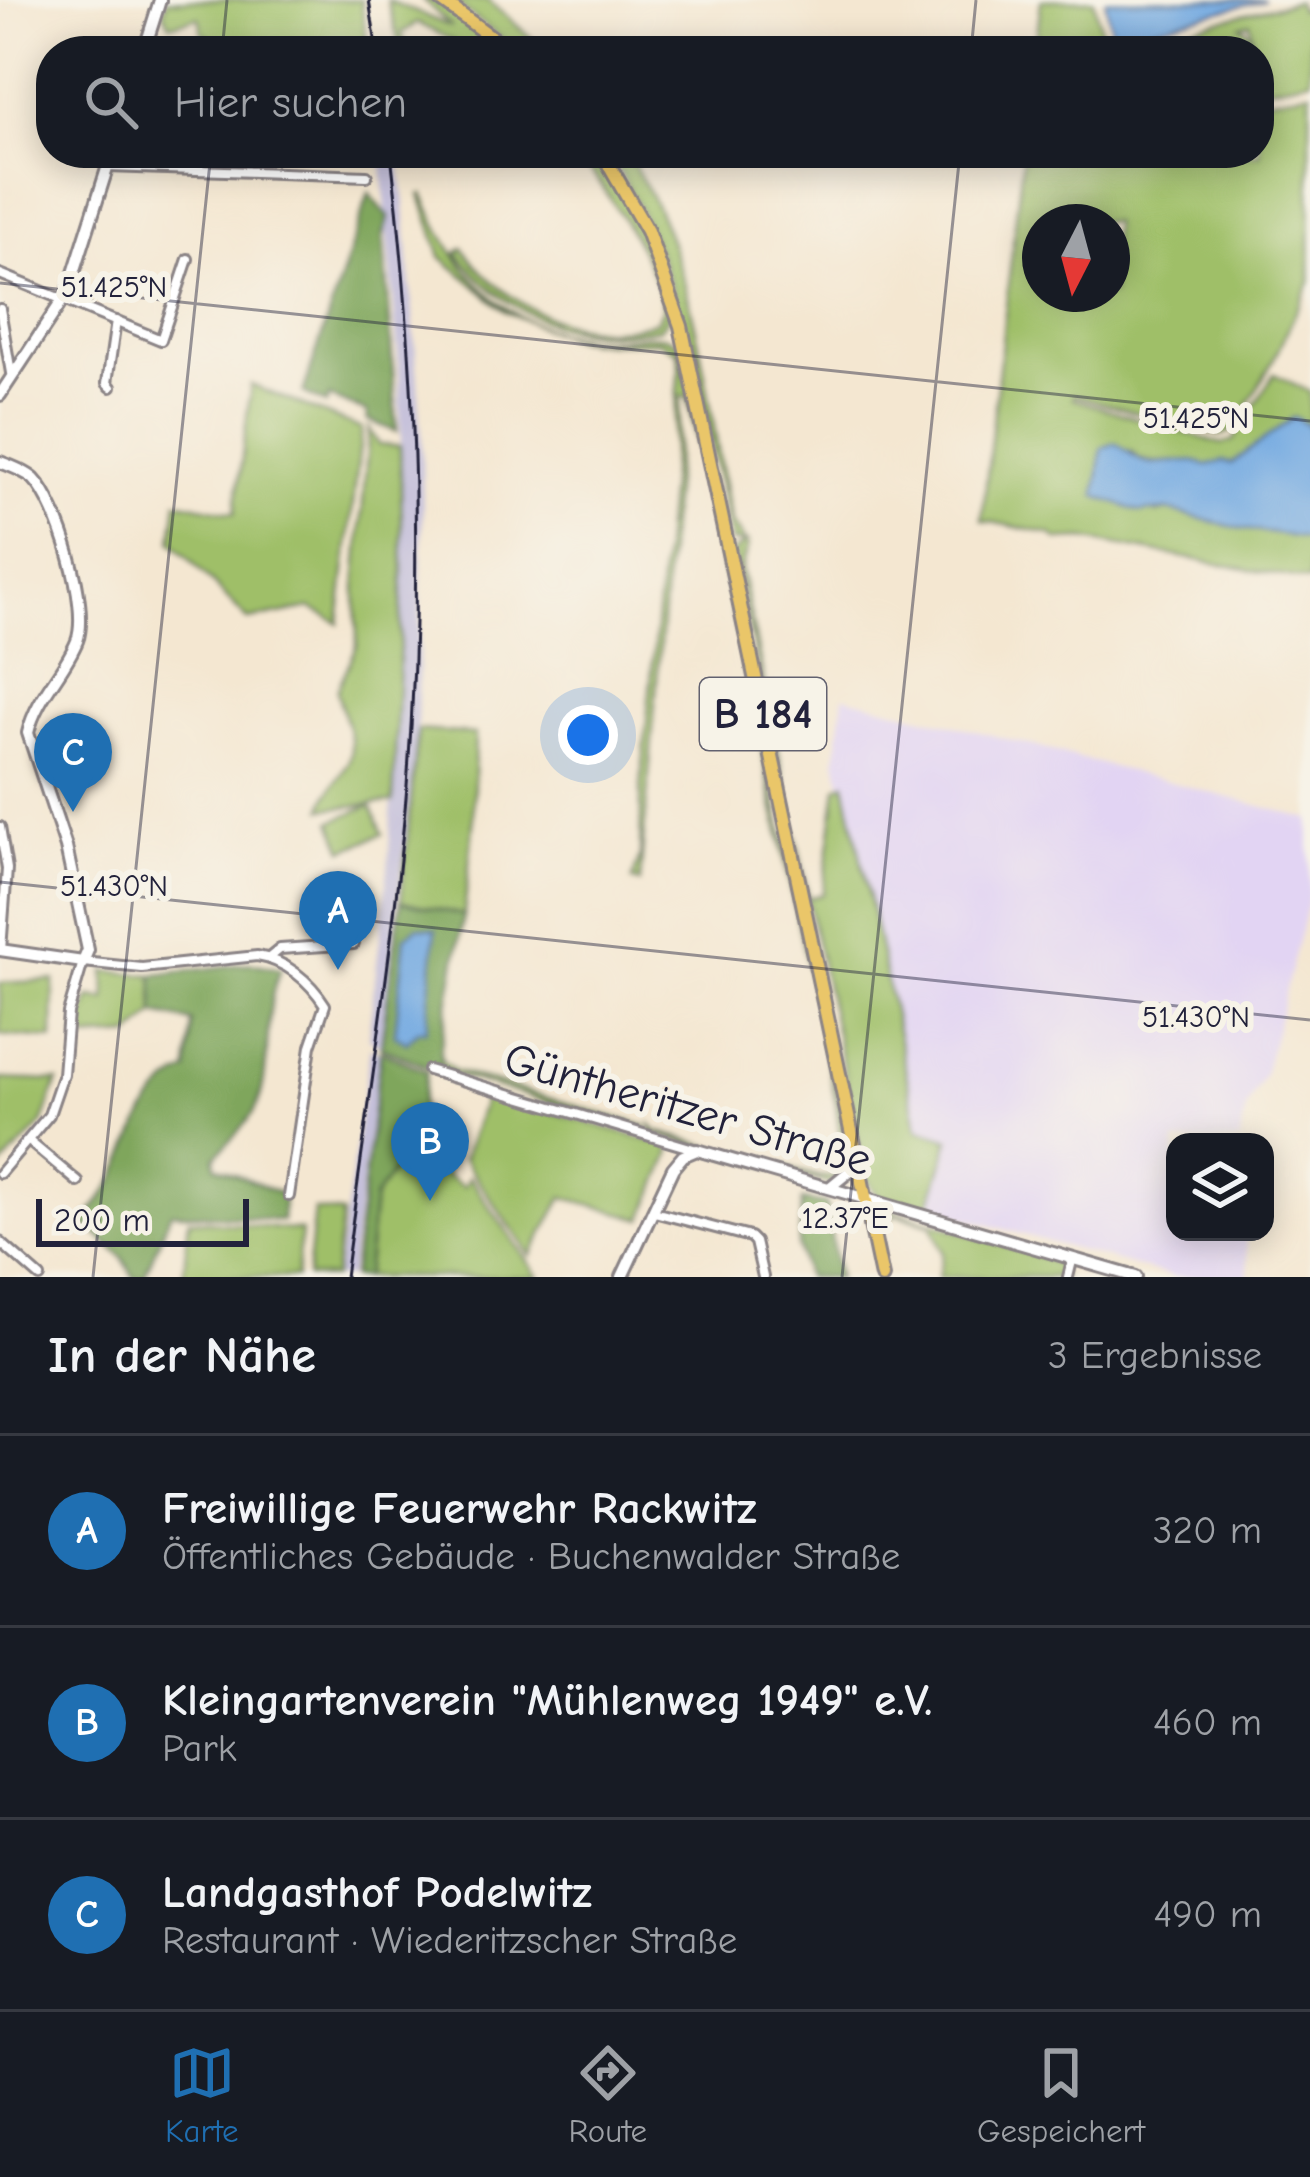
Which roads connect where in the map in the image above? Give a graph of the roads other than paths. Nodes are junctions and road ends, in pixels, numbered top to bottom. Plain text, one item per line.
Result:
1 (160, 0) edge
2 (441, 0) edge
3 (149, 36) edge
4 (490, 36) edge
5 (107, 168) edge
6 (160, 168) edge
7 (611, 168) edge
8 (368, 176) dead end
9 (188, 259) dead end
10 (0, 274) edge
11 (64, 299) junction
12 (0, 309) edge
13 (116, 321) junction
14 (11, 373) junction
15 (111, 387) dead end
16 (0, 394) edge
17 (0, 462) edge
18 (0, 827) edge
19 (354, 944) dead end
20 (1, 950) edge
21 (269, 958) junction
22 (83, 962) junction
23 (428, 1070) dead end
24 (30, 1142) junction
25 (697, 1150) junction
26 (857, 1165) junction
27 (0, 1173) edge
28 (77, 1182) dead end
29 (830, 1188) junction
30 (289, 1196) dead end
31 (865, 1198) junction
32 (655, 1212) junction
33 (0, 1242) edge
34 (1072, 1261) junction
35 (761, 1274) edge
36 (40, 1277) edge
37 (622, 1277) edge
38 (882, 1277) edge
39 (1068, 1277) edge
40 (1136, 1277) edge

1 - 3 street
2 - 4 main road
5 - 11 street
6 - 8 street
7 - 26 main road, B 184
9 - 13 street
10 - 11 street
11 - 13 street
11 - 14 street
12 - 14 street
13 - 15 street
14 - 16 street
17 - 22 street
18 - 20 street
19 - 21 street
20 - 22 street
21 - 22 street
21 - 30 street
22 - 24 street
23 - 25 street, Güntheritzer Straße
24 - 27 street
24 - 28 street
25 - 29 street, Güntheritzer Straße
25 - 32 street
26 - 29 street
26 - 31 main road, B 184
29 - 31 street, Güntheritzer Straße
31 - 34 street, Güntheritzer Straße
31 - 38 main road, B 184
32 - 35 street
32 - 37 street
33 - 36 street
34 - 39 street
34 - 40 street, Güntheritzer Straße

